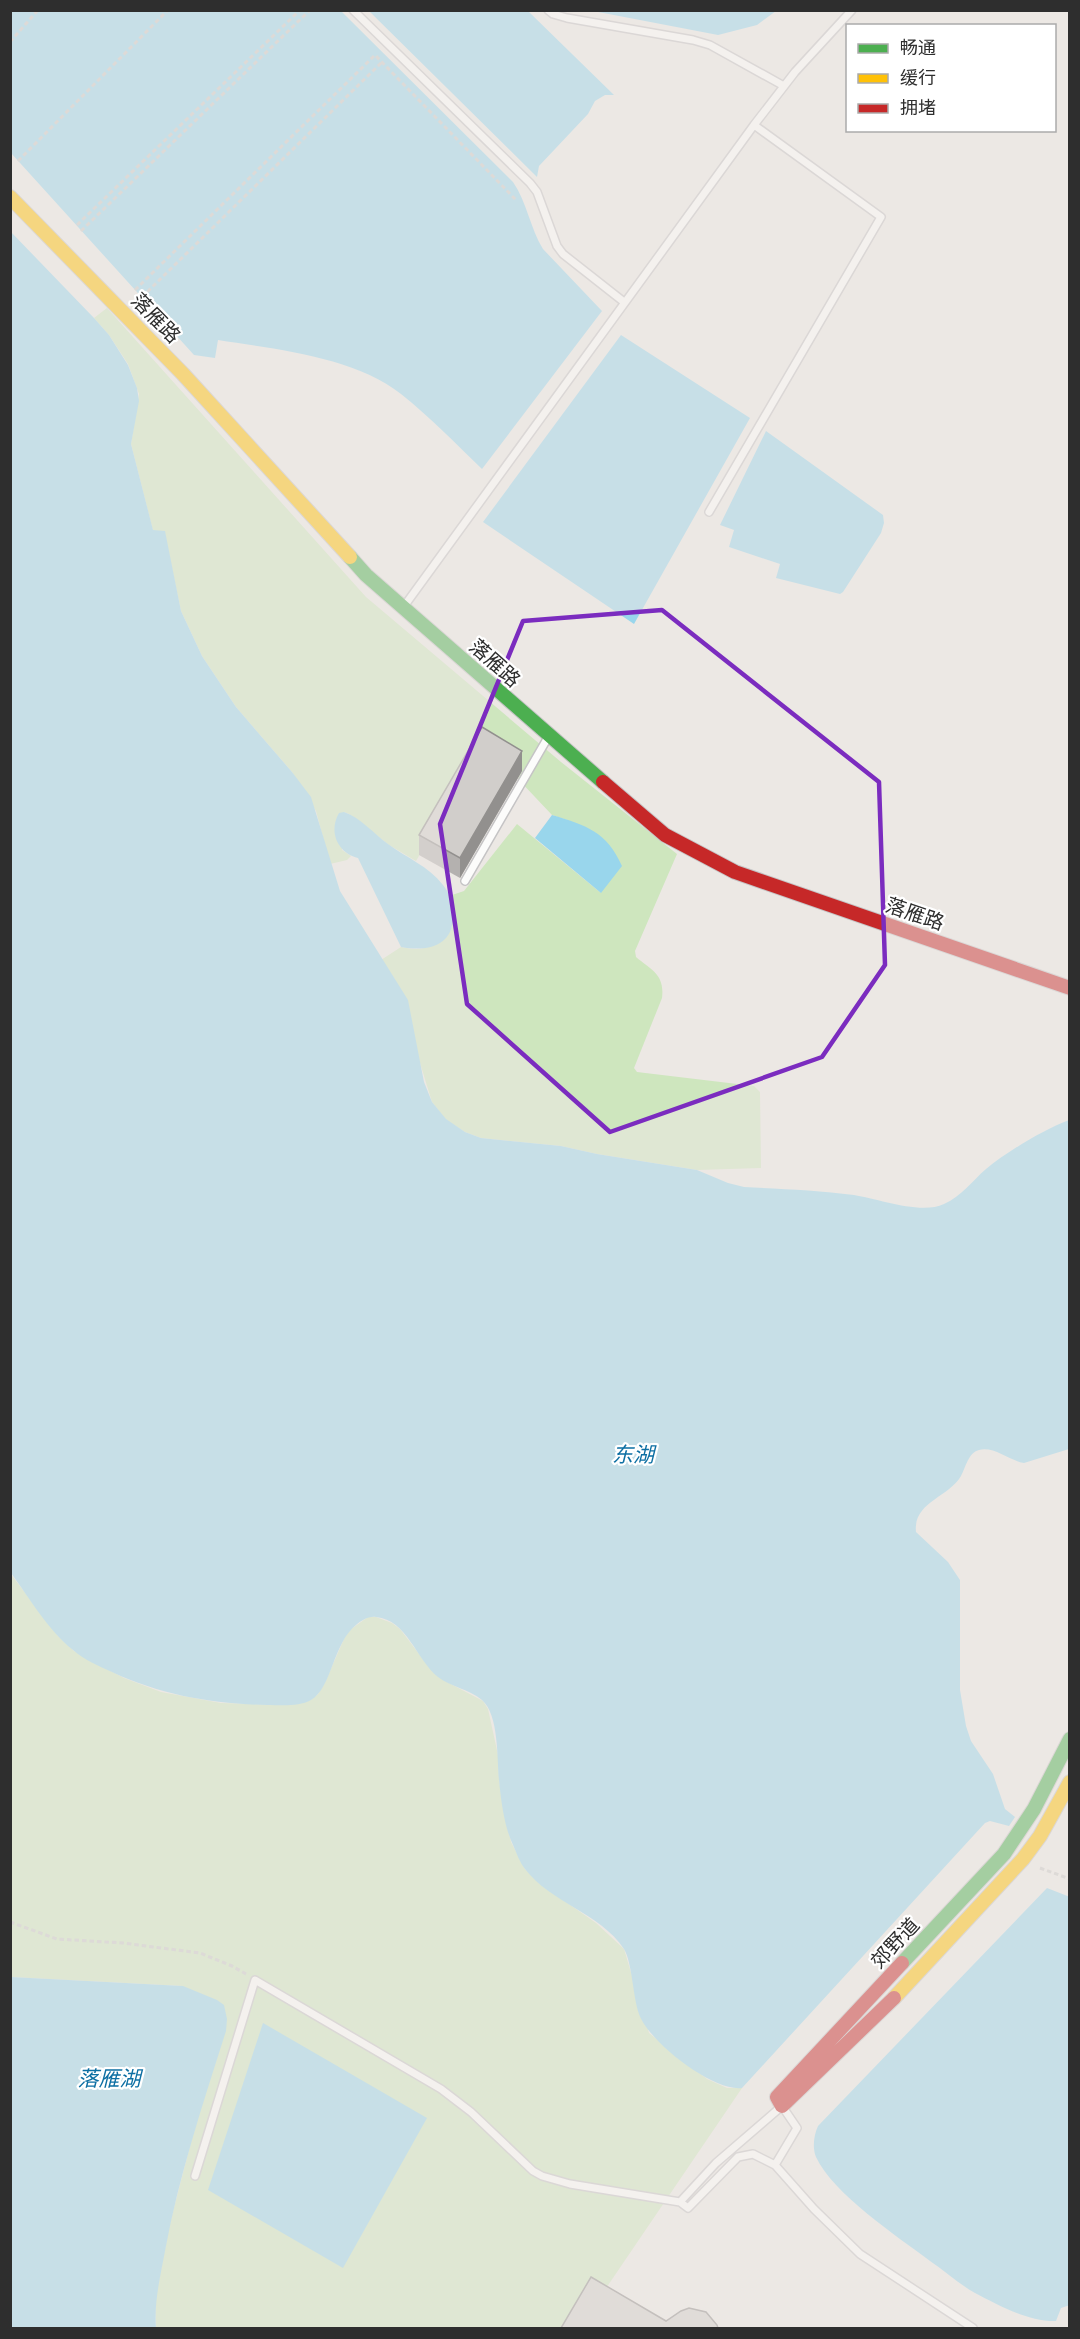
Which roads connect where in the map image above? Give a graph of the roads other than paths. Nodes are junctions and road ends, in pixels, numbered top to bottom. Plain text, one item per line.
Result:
1 (353, 10) edge
2 (548, 10) edge
3 (852, 10) edge
4 (784, 86) junction
5 (754, 124) junction
6 (10, 197) edge
7 (624, 302) junction
8 (709, 512) dead end
9 (403, 607) junction
10 (549, 736) junction
11 (465, 881) dead end
12 (1070, 988) edge
13 (1070, 1739) edge
14 (1070, 1782) edge
15 (782, 2106) junction
16 (775, 2165) junction
17 (195, 2176) dead end
18 (680, 2202) junction
19 (973, 2328) edge

1 - 7 lane
2 - 4 lane
3 - 4 lane
4 - 5 lane
5 - 7 lane
5 - 8 lane
6 - 9 street, 落雁路
7 - 9 lane
9 - 10 street, 落雁路
10 - 11 lane
10 - 12 street, 落雁路
13 - 15 street, 郊野道
14 - 15 street
15 - 16 lane
15 - 18 lane
16 - 18 lane
16 - 19 lane
17 - 18 lane

